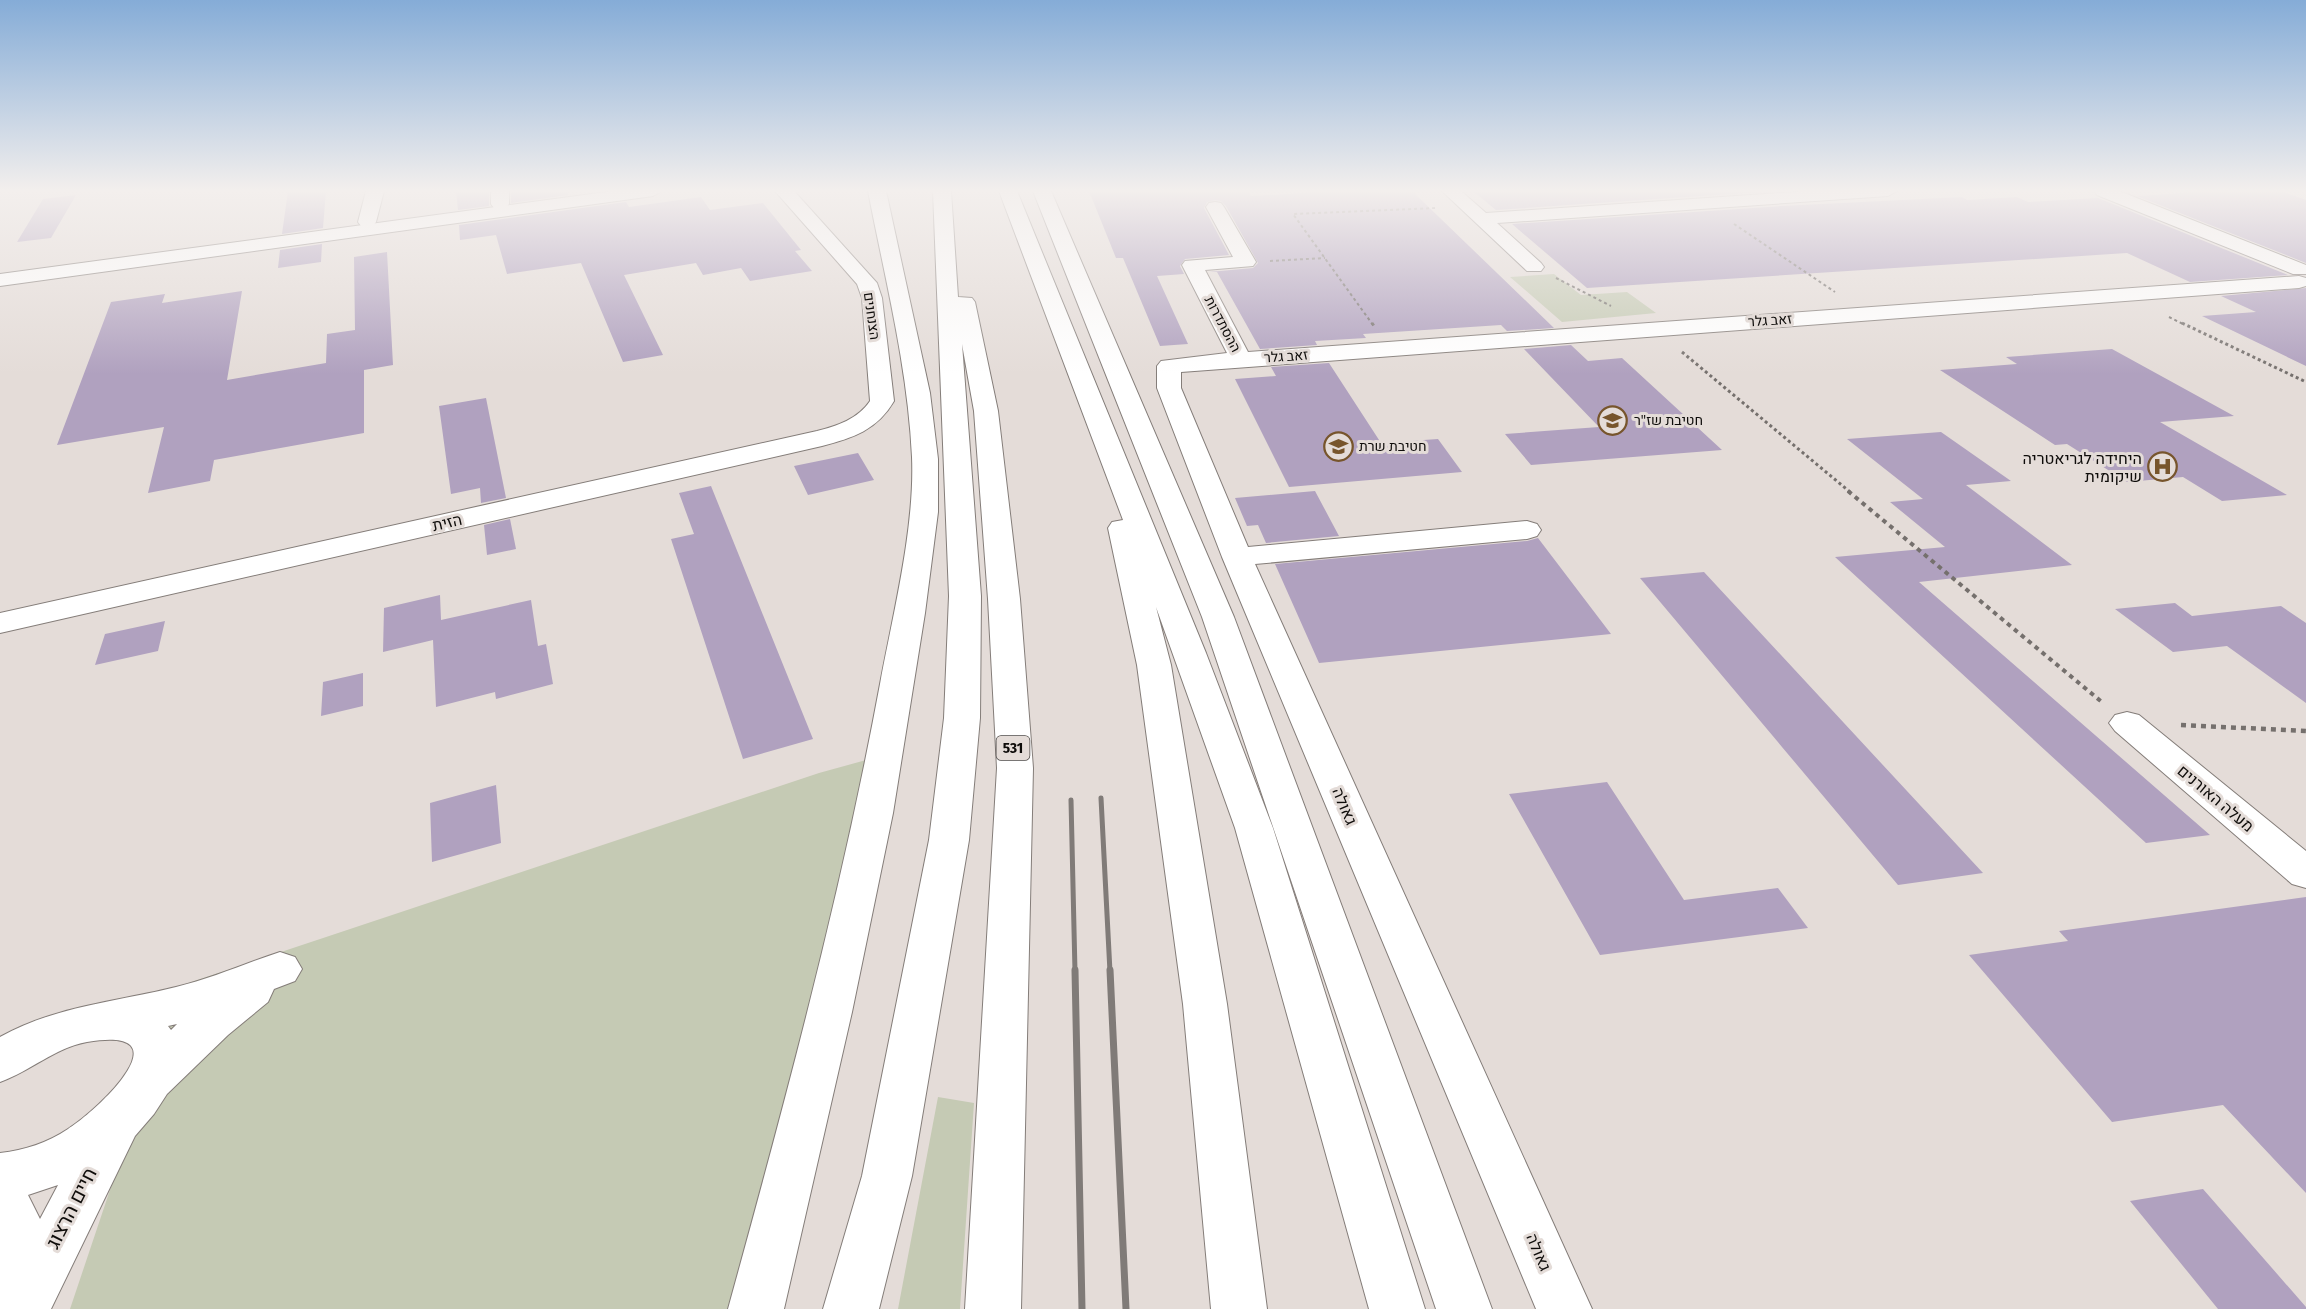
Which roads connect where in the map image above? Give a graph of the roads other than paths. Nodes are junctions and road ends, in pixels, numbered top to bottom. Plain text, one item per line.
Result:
1 (137, 252) edge
2 (205, 252) edge
3 (839, 252) edge
4 (892, 252) edge
5 (946, 252) edge
6 (955, 252) edge
7 (1032, 252) edge
8 (1067, 252) edge
9 (1240, 252) edge
10 (1518, 252) edge
11 (2247, 252) edge
12 (1534, 267) road end
13 (0, 270) edge
14 (2303, 276) edge
15 (2072, 277) dead end
16 (0, 280) edge
17 (2122, 295) junction
18 (1718, 304) dead end
19 (1742, 322) junction
20 (1241, 359) junction
21 (882, 401) joint
22 (1096, 416) junction
23 (1527, 530) dead end
24 (1237, 557) junction
25 (0, 623) edge
26 (2127, 723) road end
27 (2306, 873) edge
28 (103, 1021) junction
29 (9, 1054) edge
30 (148, 1081) junction
31 (117, 1122) junction
32 (0, 1176) edge
33 (0, 1200) edge
34 (25, 1302) edge
35 (756, 1309) edge
36 (851, 1309) edge
37 (993, 1309) edge
38 (1239, 1309) edge
39 (1397, 1309) edge
40 (1464, 1309) edge
41 (1564, 1309) edge

1 - 13 main road
2 - 16 main road
3 - 21 main road, הצנחנים
4 - 35 main road
5 - 36 main road
6 - 37 main road, 531
7 - 22 main road
8 - 40 main road
9 - 20 main road, ההסתדרות
10 - 12 main road
11 - 14 main road
14 - 17 main road, זאב גלר
15 - 17 main road
17 - 19 main road, זאב גלר
18 - 19 main road
19 - 20 main road, זאב גלר
20 - 24 main road, גאולה
21 - 25 main road, הזית
22 - 38 main road
22 - 39 main road
23 - 24 main road
24 - 41 main road, גאולה
26 - 27 main road, מעלה האורנים
28 - 29 main road
28 - 30 main road
28 - 30 main road
30 - 31 main road
31 - 32 main road
31 - 34 main road, חיים הרצוג
33 - 34 main road, חיים הרצוג

